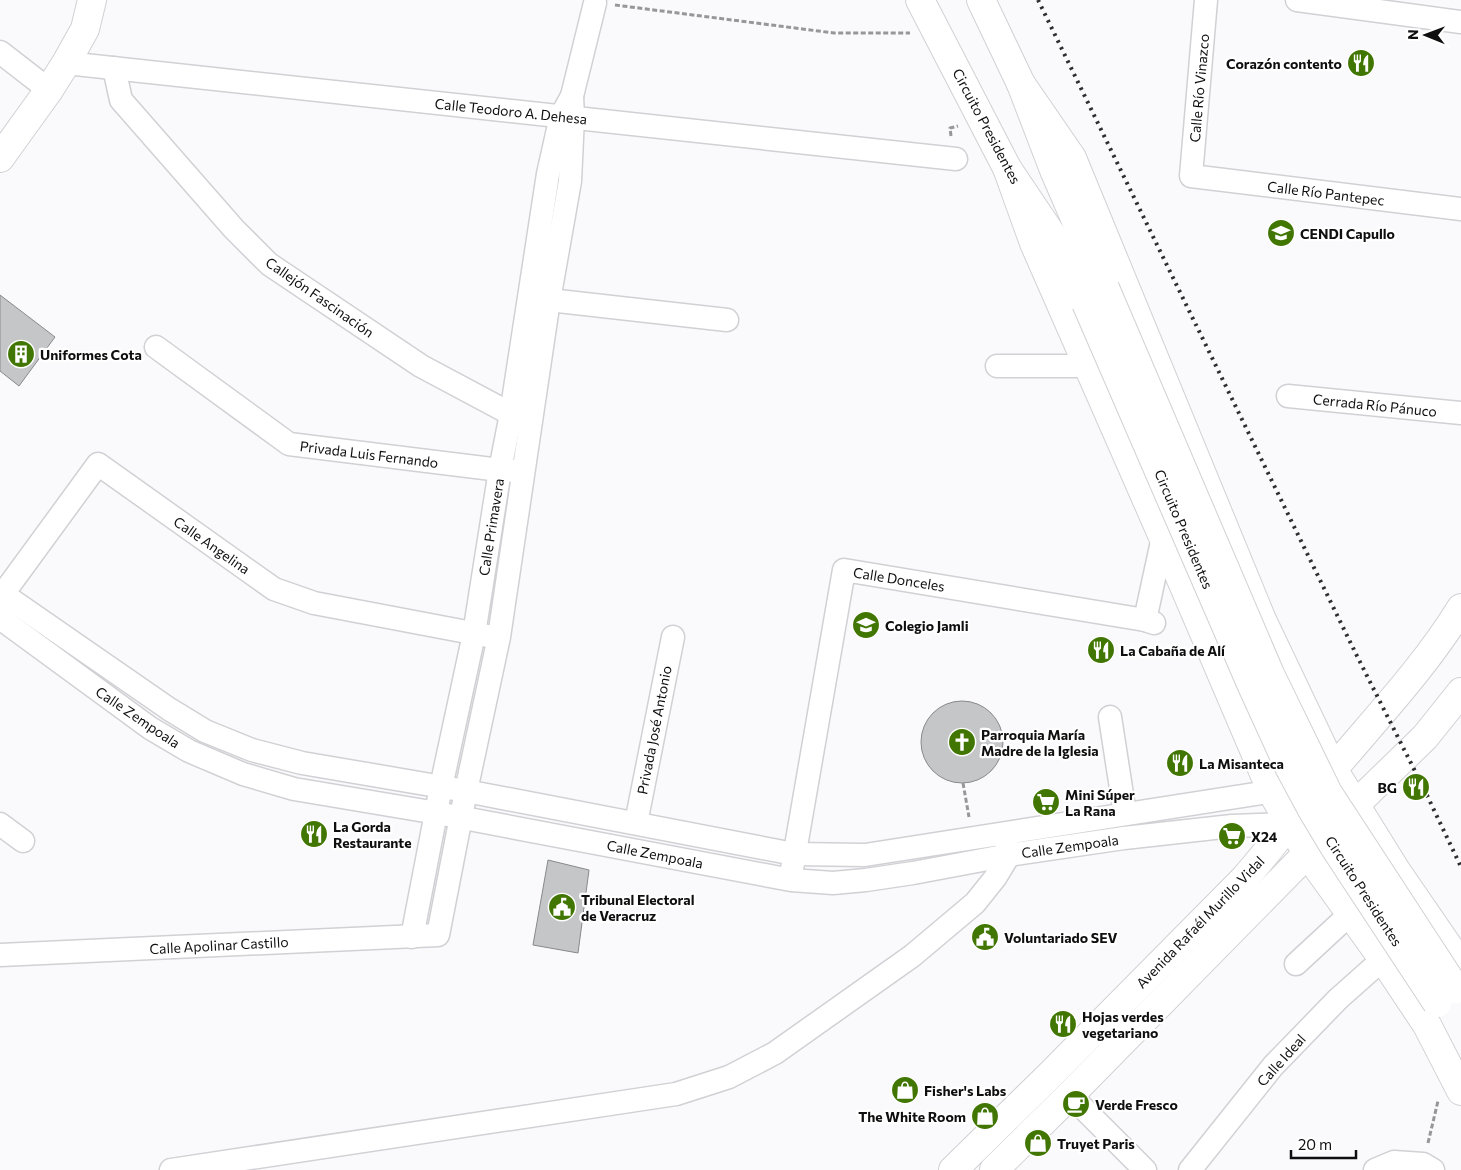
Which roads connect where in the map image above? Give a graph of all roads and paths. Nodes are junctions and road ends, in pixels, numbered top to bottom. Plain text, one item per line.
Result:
1 (92, 0) edge
2 (920, 0) edge
3 (981, 0) edge
4 (1206, 0) edge
5 (1297, 0) edge
6 (595, 3) joint
7 (1461, 22) edge
8 (938, 33) junction
9 (0, 52) edge
10 (66, 63) junction
11 (114, 68) junction
12 (1022, 84) junction
13 (49, 90) junction
14 (569, 110) junction
15 (0, 158) edge
16 (956, 159) dead end
17 (1007, 168) junction
18 (1191, 176) joint
19 (1461, 210) edge
20 (1096, 296) junction
21 (549, 300) junction
22 (727, 320) dead end
23 (156, 347) dead end
24 (997, 366) dead end
25 (1088, 366) junction
26 (1288, 396) dead end
27 (1461, 413) edge
28 (511, 414) junction
29 (500, 470) junction
30 (524, 471) junction
31 (1163, 537) junction
32 (1, 595) edge
33 (1461, 608) edge
34 (0, 618) edge
35 (1262, 620) junction
36 (474, 634) junction
37 (673, 637) dead end
38 (499, 638) junction
39 (1208, 645) junction
40 (1461, 692) edge
41 (1110, 717) dead end
42 (1333, 769) junction
43 (963, 783) dead end
44 (441, 787) junction
45 (466, 791) junction
46 (1272, 792) junction
47 (1356, 804) junction
48 (437, 813) junction
49 (1125, 814) junction
50 (461, 818) junction
51 (0, 824) edge
52 (636, 824) junction
53 (1290, 824) junction
54 (1004, 833) junction
55 (972, 838) junction
56 (23, 841) dead end
57 (794, 854) junction
58 (1307, 854) junction
59 (1009, 855) junction
60 (1395, 868) junction
61 (791, 880) junction
62 (1346, 908) junction
63 (1188, 934) junction
64 (438, 935) joint
65 (412, 937) junction
66 (1207, 954) junction
67 (0, 955) edge
68 (1383, 959) junction
69 (1296, 964) dead end
70 (1454, 989) edge
71 (1461, 1050) edge
72 (1449, 1095) edge
73 (1070, 1096) junction
74 (1428, 1167) edge
75 (171, 1170) edge
76 (953, 1170) edge
77 (994, 1170) edge
78 (1145, 1170) edge
79 (1190, 1170) edge
80 (1375, 1170) edge

1 - 10 main road
2 - 8 main road, Circuito Presidentes
3 - 12 main road, Circuito Presidentes
4 - 18 street, Calle Río Vinazco
5 - 7 street
6 - 8 path
6 - 14 street
8 - 17 main road, Circuito Presidentes
9 - 13 street
10 - 11 street, Calle Teodoro A. Dehesa
10 - 13 main road
11 - 14 street, Calle Teodoro A. Dehesa
11 - 28 street, Callejón Fascinación
12 - 20 main road, Circuito Presidentes
12 - 35 main road
13 - 15 main road
14 - 16 street, Calle Teodoro A. Dehesa
14 - 21 street, Calle Primavera
14 - 28 street, Calle Primavera
17 - 20 main road, Circuito Presidentes
17 - 25 main road
18 - 19 street, Calle Río Pantepec
20 - 70 main road, Circuito Presidentes, bridge
21 - 22 street
21 - 30 street, Calle Primavera
23 - 29 street, Privada Luis Fernando
24 - 25 street
25 - 31 main road
26 - 27 street, Cerrada Río Pánuco
28 - 29 street, Calle Primavera
29 - 30 street, Privada Luis Fernando
29 - 36 street, Calle Primavera
30 - 38 street, Calle Primavera
31 - 39 main road
31 - 57 street, Calle Donceles
32 - 36 street, Calle Angelina
32 - 44 street, Calle Zempoala
33 - 42 main road, Avenida Rafaél Murillo Vidal
34 - 48 street, Calle Zempoala
35 - 39 main road
35 - 42 main road
36 - 38 street, Calle Angelina
36 - 44 street, Calle Primavera
37 - 52 street, Privada José Antonio
38 - 45 street, Calle Primavera
39 - 46 main road
40 - 47 main road, Avenida Rafaél Murillo Vidal
41 - 49 street
42 - 46 street, Calle Zempoala
42 - 47 main road
42 - 53 main road, Avenida Rafaél Murillo Vidal
43 - 55 path
44 - 45 street, Calle Zempoala
44 - 48 street, Calle Primavera
45 - 50 street, Calle Primavera
45 - 52 street, Calle Zempoala
46 - 49 street, Calle Zempoala
46 - 53 main road
47 - 53 street, Calle Zempoala
47 - 58 main road, Avenida Rafaél Murillo Vidal
47 - 60 main road
48 - 50 street, Calle Zempoala
48 - 65 street, Calle Primavera
49 - 54 street, Calle Zempoala
50 - 61 street, Calle Zempoala
50 - 64 street, Calle Primavera
51 - 56 street
52 - 57 street, Calle Zempoala
53 - 58 main road
53 - 59 street, Calle Zempoala
53 - 63 main road, Avenida Rafaél Murillo Vidal
54 - 55 street, Calle Zempoala
54 - 59 street
55 - 57 street, Calle Zempoala
57 - 61 street, Calle Donceles
58 - 62 main road
58 - 66 main road, Avenida Rafaél Murillo Vidal
59 - 61 street, Calle Zempoala
59 - 75 street
60 - 62 main road
60 - 70 main road
62 - 68 main road
62 - 69 street
63 - 66 main road
63 - 76 main road, Avenida Rafaél Murillo Vidal
64 - 65 street, Calle Apolinar Castillo
65 - 67 street, Calle Apolinar Castillo
66 - 73 main road, Avenida Rafaél Murillo Vidal
68 - 72 main road
68 - 79 street, Calle Ideal
70 - 71 main road, Circuito Presidentes
72 - 74 path
73 - 77 main road, Avenida Rafaél Murillo Vidal
73 - 78 street
74 - 80 street

